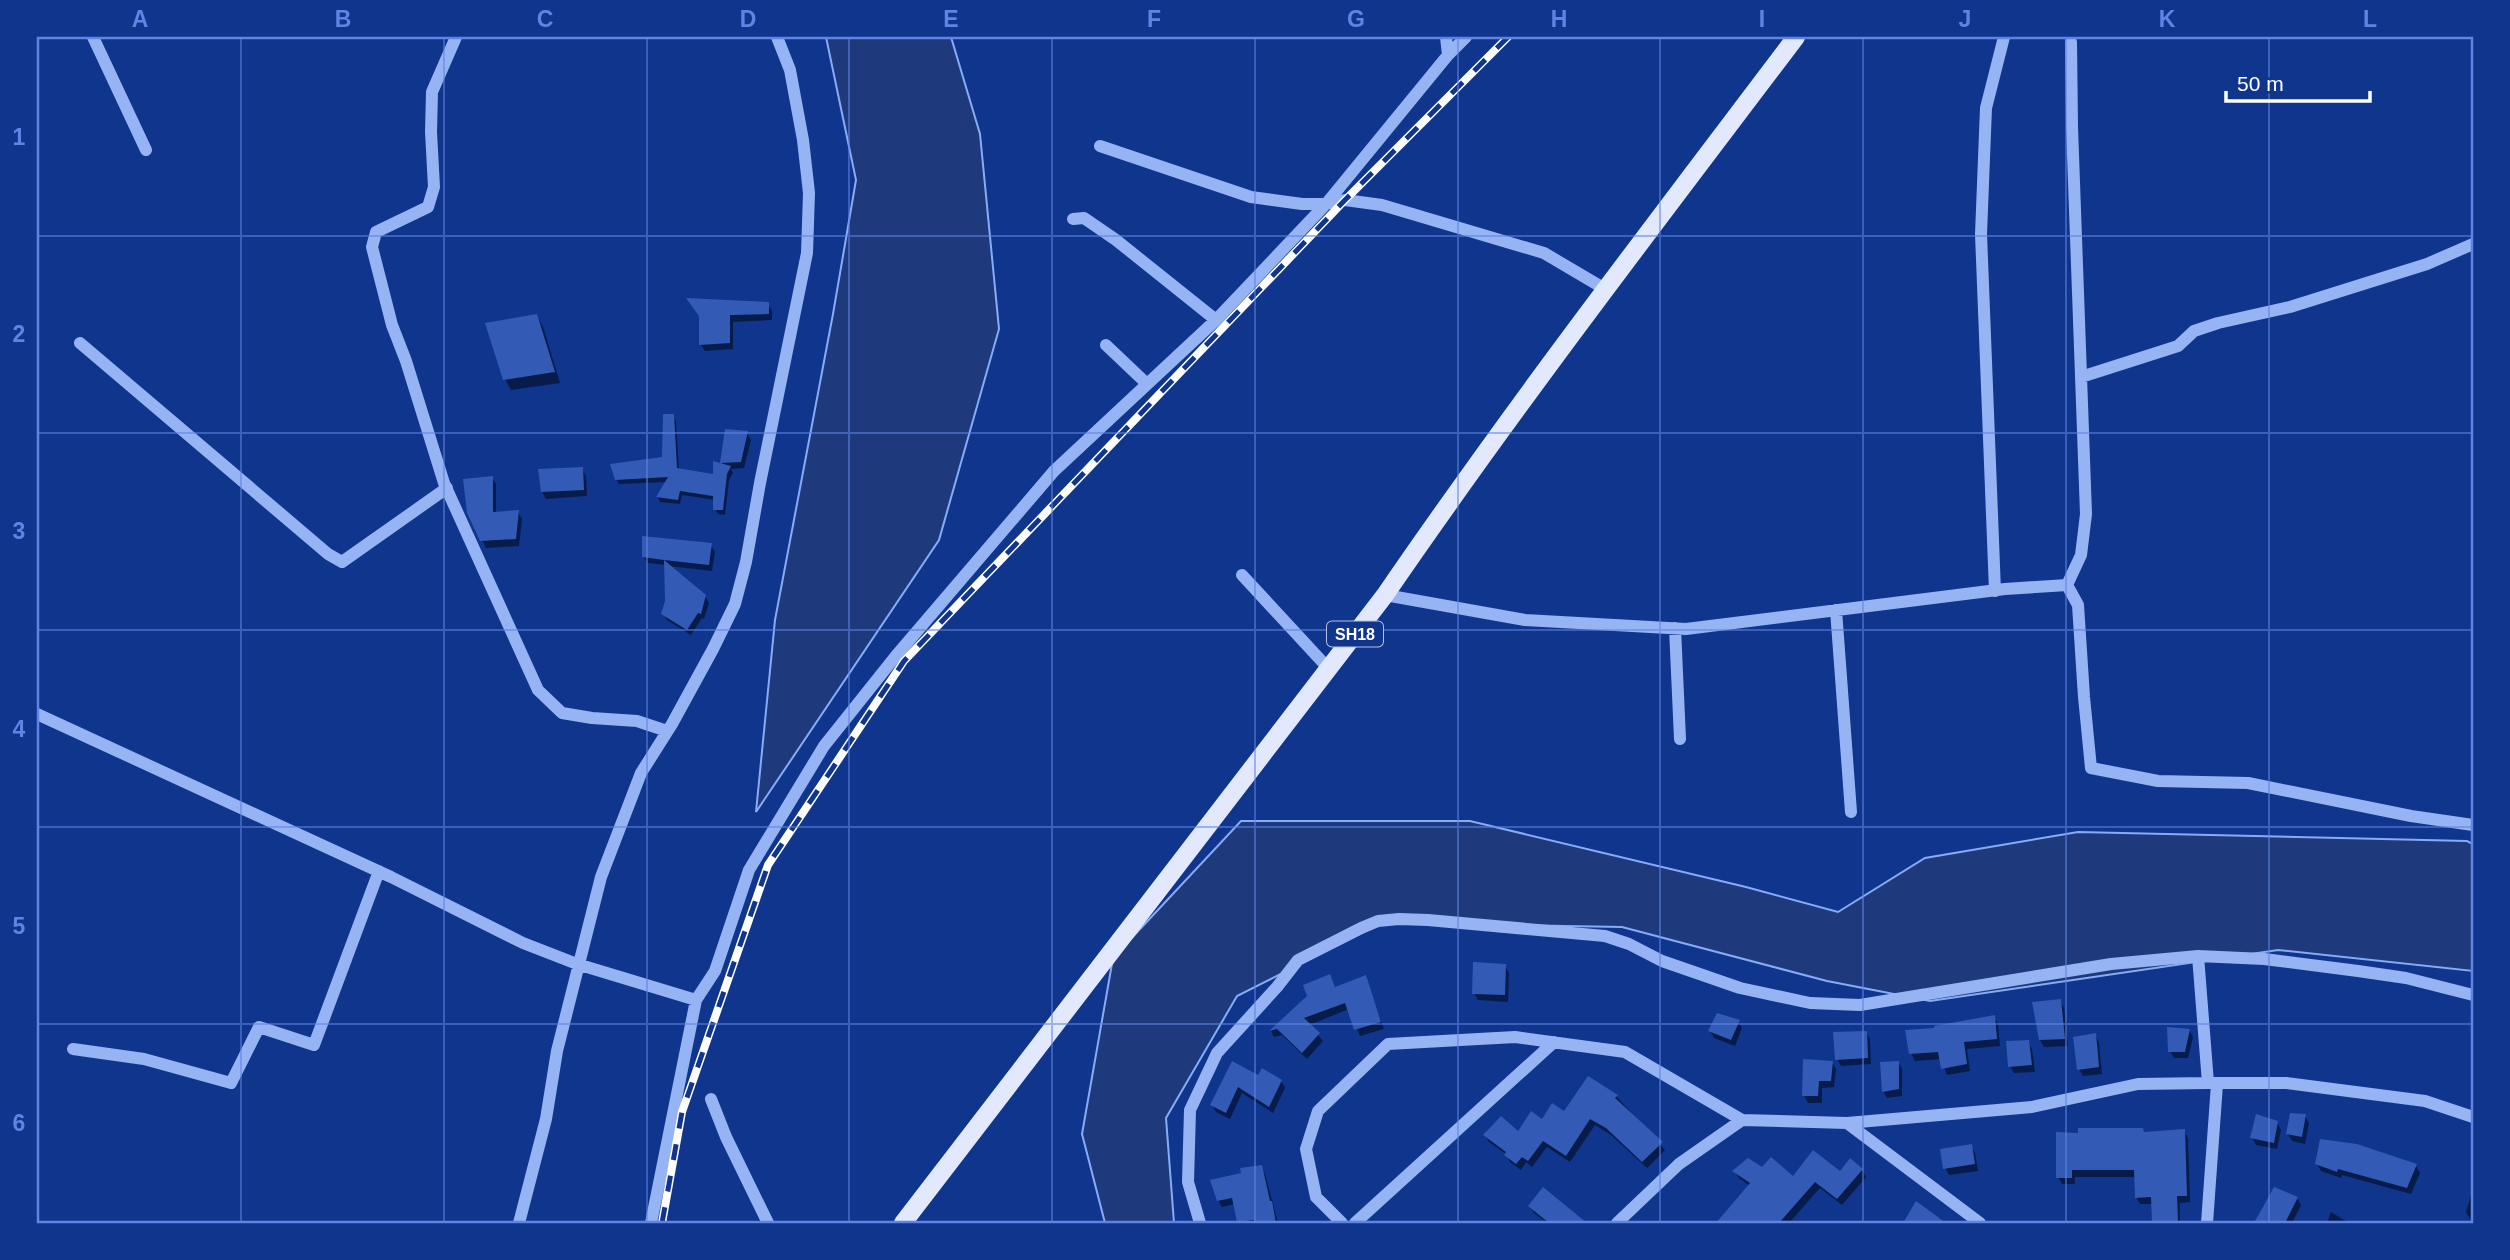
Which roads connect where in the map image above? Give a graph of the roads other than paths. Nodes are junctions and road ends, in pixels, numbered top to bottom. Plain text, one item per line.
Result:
1 (93, 37) edge
2 (456, 37) edge
3 (776, 37) edge
4 (1446, 37) edge
5 (1466, 37) edge
6 (1796, 37) edge
7 (2004, 37) edge
8 (2071, 42) dead end
9 (1448, 55) junction
10 (1100, 146) dead end
11 (146, 150) dead end
12 (1326, 204) junction
13 (1073, 219) dead end
14 (2473, 244) edge
15 (1605, 289) junction
16 (1216, 320) junction
17 (80, 343) dead end
18 (1105, 345) dead end
19 (2081, 377) junction
20 (1146, 383) junction
21 (447, 488) junction
22 (1242, 575) dead end
23 (2067, 585) junction
24 (1995, 591) junction
25 (1385, 596) junction
26 (1836, 610) junction
27 (1675, 628) junction
28 (1328, 668) junction
29 (37, 715) edge
30 (667, 731) junction
31 (1679, 739) dead end
32 (1851, 812) dead end
33 (2473, 825) edge
34 (379, 871) junction
35 (2198, 956) junction
36 (578, 964) junction
37 (2473, 995) edge
38 (696, 1000) junction
39 (1554, 1042) junction
40 (73, 1049) dead end
41 (2213, 1084) junction
42 (711, 1099) dead end
43 (2473, 1116) edge
44 (1742, 1120) junction
45 (1847, 1123) junction
46 (1621, 1222) edge
47 (519, 1223) edge
48 (651, 1223) edge
49 (768, 1223) edge
50 (903, 1223) edge
51 (1200, 1223) edge
52 (1342, 1223) edge
53 (1355, 1223) edge
54 (1980, 1223) edge
55 (2207, 1223) edge

1 - 11 street
2 - 21 street
3 - 30 street
4 - 9 street
5 - 9 street
6 - 15 main road, SH18
7 - 24 street
8 - 19 street
9 - 12 street
10 - 12 street
12 - 15 street
12 - 16 street
13 - 16 street
14 - 19 street
15 - 25 main road, SH18
16 - 20 street
17 - 21 street
18 - 20 street
19 - 23 street
20 - 38 street
21 - 30 street
22 - 28 street
23 - 24 street
23 - 33 street
24 - 26 street
25 - 27 street
25 - 28 main road, SH18
26 - 27 street
26 - 32 street
27 - 31 street
28 - 50 main road, SH18
29 - 34 street
30 - 36 street
34 - 36 street
34 - 40 street
35 - 37 street
35 - 41 street
35 - 51 street
36 - 38 street
36 - 47 street
38 - 48 street
39 - 44 street
39 - 52 street
39 - 53 street
41 - 43 street
41 - 45 street
41 - 55 street
42 - 49 street
44 - 45 street
44 - 46 street
45 - 54 street

